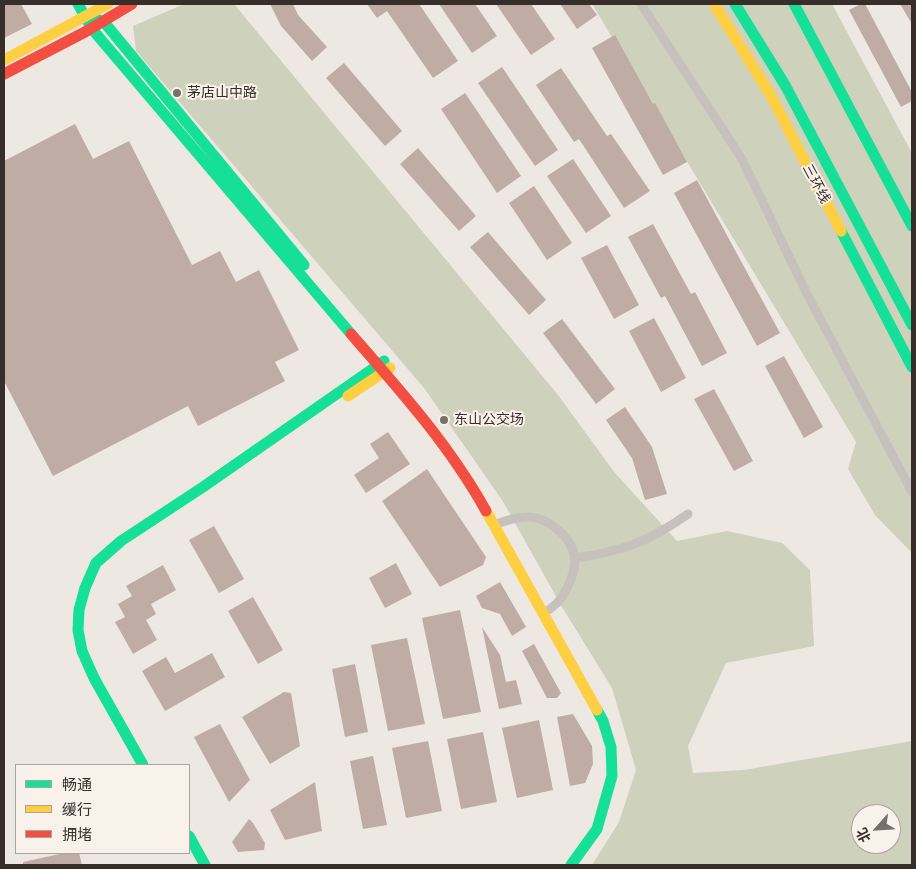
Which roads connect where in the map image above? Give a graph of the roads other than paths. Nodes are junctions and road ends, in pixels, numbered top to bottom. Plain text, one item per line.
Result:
1 (78, 4) edge
2 (108, 4) edge
3 (132, 4) edge
4 (641, 4) edge
5 (714, 4) edge
6 (735, 4) edge
7 (794, 4) edge
8 (85, 15) junction
9 (104, 22) junction
10 (92, 29) junction
11 (4, 60) edge
12 (4, 74) edge
13 (912, 226) edge
14 (912, 325) edge
15 (384, 367) junction
16 (912, 367) edge
17 (912, 492) edge
18 (688, 514) dead end
19 (497, 524) junction
20 (574, 558) junction
21 (546, 611) junction
22 (142, 764) edge
23 (147, 764) edge
24 (190, 838) edge
25 (190, 847) edge
26 (200, 865) edge
27 (205, 865) edge
28 (571, 865) edge
29 (580, 865) edge

1 - 8 main road
2 - 8 main road
3 - 9 main road
4 - 17 street
5 - 16 main road, 三环线
6 - 14 main road, 三环线
7 - 13 main road
8 - 9 main road
8 - 10 main road
8 - 11 main road
9 - 10 main road
9 - 15 main road
10 - 12 main road
10 - 15 main road
15 - 19 main road
15 - 22 main road
15 - 23 main road
18 - 20 street
19 - 20 street
19 - 21 main road
20 - 21 street
21 - 28 main road
21 - 29 main road
24 - 27 main road
25 - 26 main road

